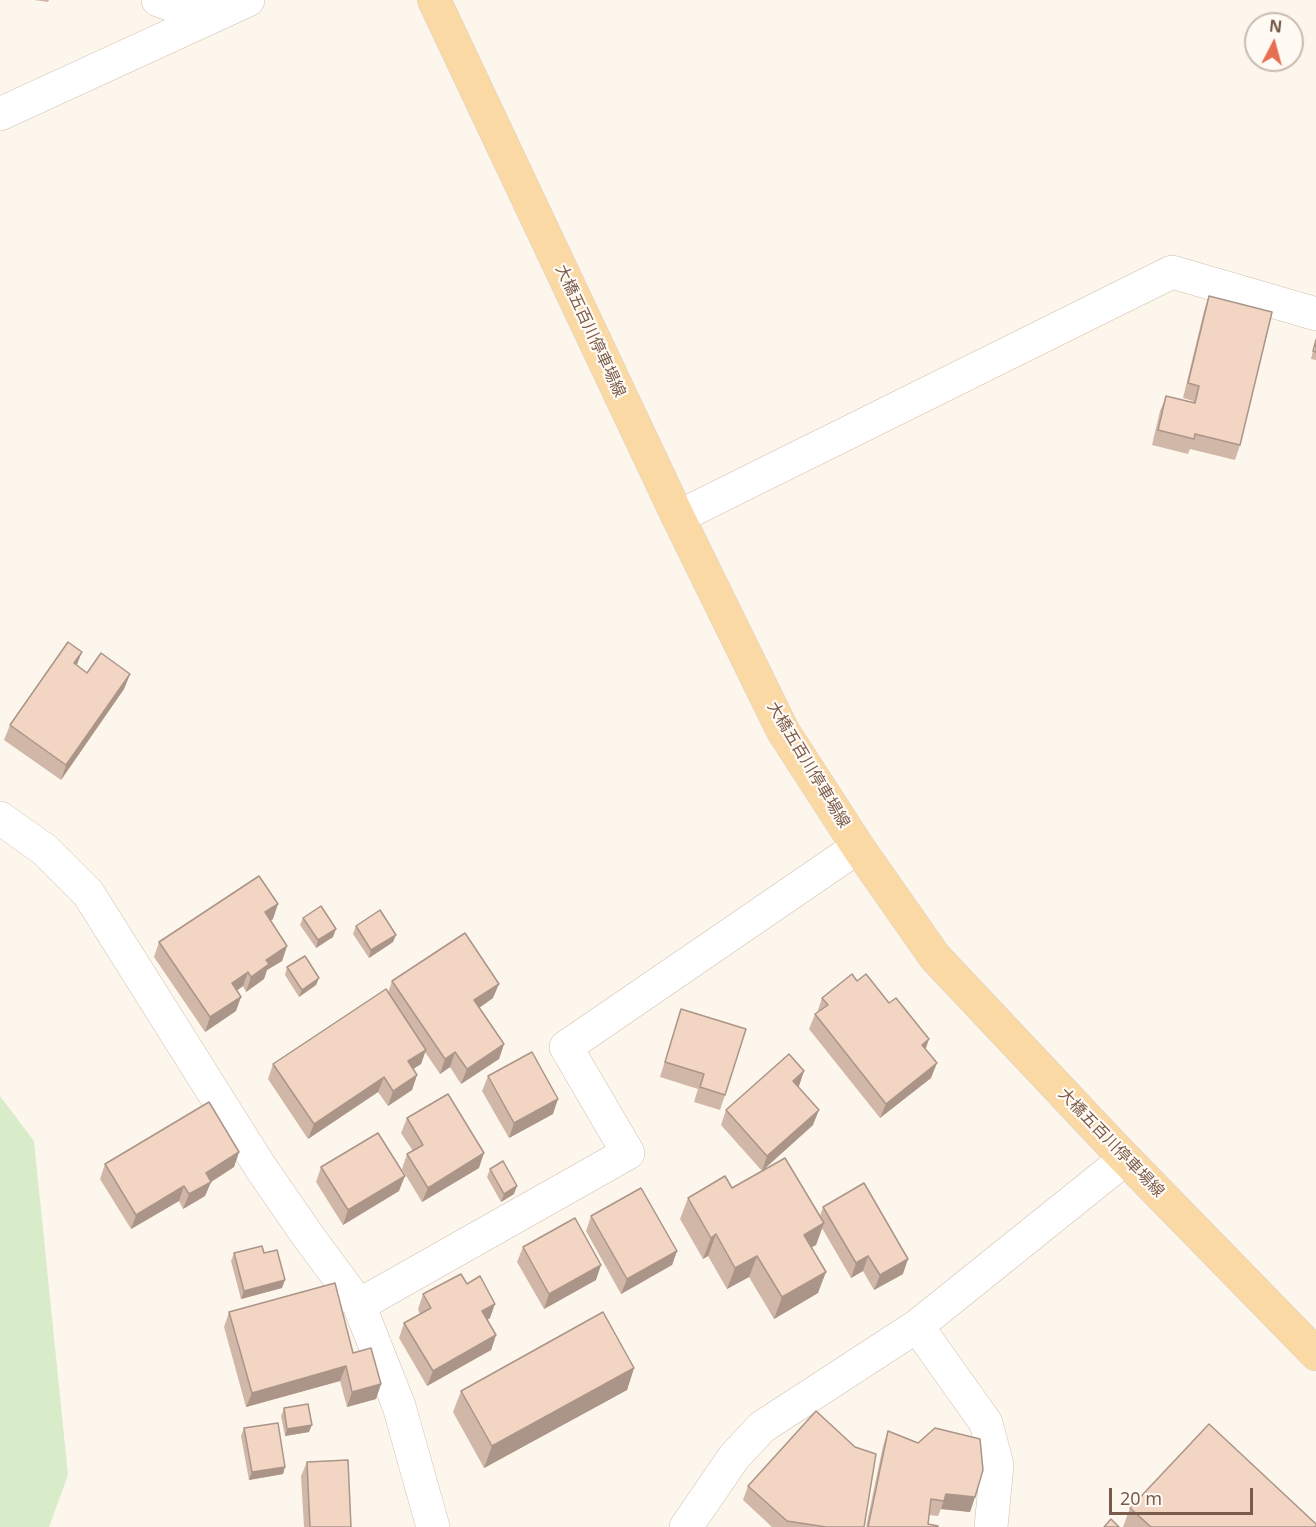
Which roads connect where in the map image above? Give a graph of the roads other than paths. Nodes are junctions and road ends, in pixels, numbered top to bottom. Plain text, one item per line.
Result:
1 (158, 0) edge
2 (248, 0) edge
3 (434, 0) edge
4 (208, 18) junction
5 (0, 114) edge
6 (1316, 314) edge
7 (678, 517) junction
8 (0, 818) edge
9 (858, 847) junction
10 (1125, 1158) junction
11 (359, 1305) junction
12 (917, 1326) junction
13 (1316, 1354) edge
14 (433, 1527) edge
15 (686, 1527) edge
16 (991, 1527) edge

1 - 4 street
2 - 4 street
3 - 7 main road, 大橋五百川停車場線
4 - 5 street
6 - 7 street
7 - 9 main road, 大橋五百川停車場線
8 - 11 street
9 - 10 main road, 大橋五百川停車場線
9 - 11 street
10 - 12 street
10 - 13 main road, 大橋五百川停車場線
11 - 14 street
12 - 15 street
12 - 16 street

